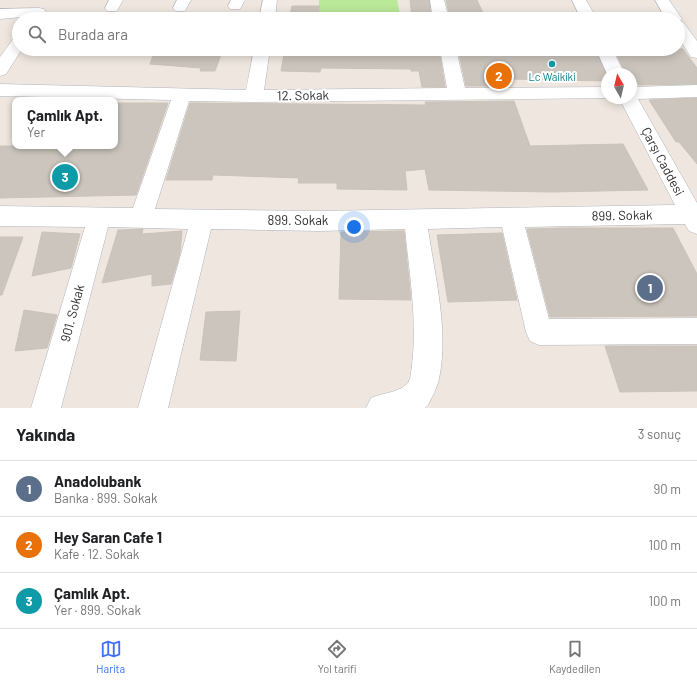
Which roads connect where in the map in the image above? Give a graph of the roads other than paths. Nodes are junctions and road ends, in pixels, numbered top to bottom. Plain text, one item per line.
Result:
1 (270, 0) edge
2 (437, 0) edge
3 (579, 0) edge
4 (662, 0) edge
5 (40, 10) edge
6 (20, 12) edge
7 (268, 12) edge
8 (440, 12) edge
9 (585, 12) edge
10 (671, 12) edge
11 (12, 13) edge
12 (0, 14) edge
13 (685, 32) edge
14 (11, 46) edge
15 (697, 53) edge
16 (261, 56) edge
17 (449, 56) edge
18 (607, 56) edge
19 (613, 68) edge
20 (0, 70) edge
21 (0, 90) edge
22 (697, 92) edge
23 (601, 93) edge
24 (637, 93) edge
25 (457, 94) junction
26 (182, 95) junction
27 (254, 96) junction
28 (631, 104) edge
29 (0, 216) edge
30 (98, 217) junction
31 (695, 217) edge
32 (141, 218) junction
33 (511, 218) junction
34 (202, 219) junction
35 (415, 219) junction
36 (697, 331) edge
37 (419, 402) edge
38 (46, 408) edge
39 (153, 408) edge
40 (381, 408) edge

1 - 7 street
2 - 8 street
3 - 9 street
4 - 10 street
5 - 6 street
11 - 12 street
13 - 15 street
14 - 20 street
16 - 27 street
17 - 25 street
18 - 19 street
21 - 26 street, 12. Sokak
22 - 24 street
23 - 25 street, 12. Sokak
25 - 27 street, 12. Sokak
26 - 27 street, 12. Sokak
26 - 32 street
28 - 31 street, Çarşı Caddesi
29 - 30 street, 899. Sokak
30 - 32 street, 899. Sokak
30 - 38 street, 901. Sokak
31 - 33 street, 899. Sokak
32 - 34 street, 899. Sokak
33 - 35 street, 899. Sokak
33 - 36 street
34 - 35 street, 899. Sokak
34 - 39 street
35 - 37 street
37 - 40 street

